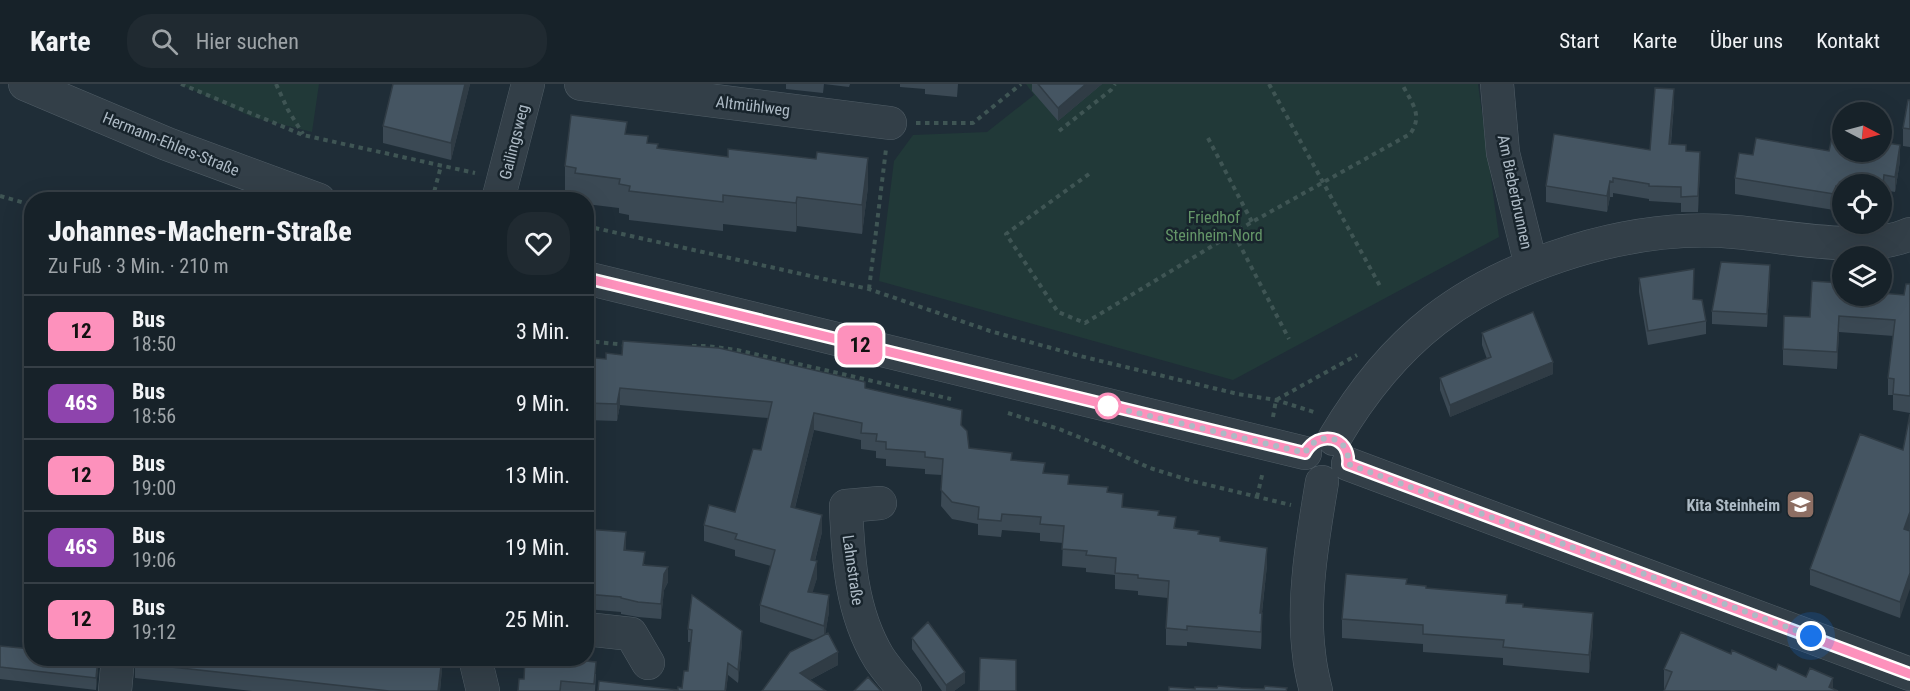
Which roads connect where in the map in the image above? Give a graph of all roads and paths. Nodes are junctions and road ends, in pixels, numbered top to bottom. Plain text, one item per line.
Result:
1 (25, 84) edge
2 (181, 84) edge
3 (276, 84) edge
4 (528, 84) edge
5 (582, 84) edge
6 (1021, 84) edge
7 (1115, 84) edge
8 (1269, 84) edge
9 (1402, 84) edge
10 (1497, 84) edge
11 (890, 123) junction
12 (1059, 131) dead end
13 (303, 135) junction
14 (1208, 138) dead end
15 (441, 166) junction
16 (1089, 174) dead end
17 (1324, 183) junction
18 (501, 190) edge
19 (297, 192) edge
20 (434, 192) edge
21 (0, 196) edge
22 (24, 203) edge
23 (1252, 222) junction
24 (594, 228) edge
25 (1234, 234) junction
26 (1910, 234) edge
27 (1531, 264) junction
28 (594, 280) edge
29 (1380, 286) dead end
30 (869, 289) junction
31 (1289, 339) dead end
32 (594, 342) edge
33 (636, 346) edge
34 (686, 346) edge
35 (951, 399) dead end
36 (1005, 412) dead end
37 (1325, 470) junction
38 (880, 503) dead end
39 (594, 630) edge
40 (648, 663) dead end
41 (117, 666) edge
42 (477, 666) edge
43 (1910, 674) edge
44 (115, 691) edge
45 (483, 691) edge
46 (905, 691) edge
47 (1316, 691) edge

1 - 19 street, Hermann-Ehlers-Straße
2 - 13 path
3 - 13 path
4 - 18 street, Gailingsweg
5 - 11 street, Altmühlweg
6 - 11 path
7 - 12 path
8 - 17 path
9 - 17 path
10 - 27 street, Am Bieberbrunnen
11 - 30 path
13 - 15 path
14 - 23 path
15 - 18 path
15 - 20 path
16 - 25 path
17 - 23 path
17 - 29 path
21 - 22 path
23 - 25 path
24 - 30 path
25 - 31 path
26 - 27 street
27 - 37 street
28 - 37 street
30 - 37 path
32 - 33 path
34 - 35 path
36 - 37 path
37 - 43 street
37 - 47 street
38 - 46 street, Lahnstraße
39 - 40 street
41 - 44 street
42 - 45 street

